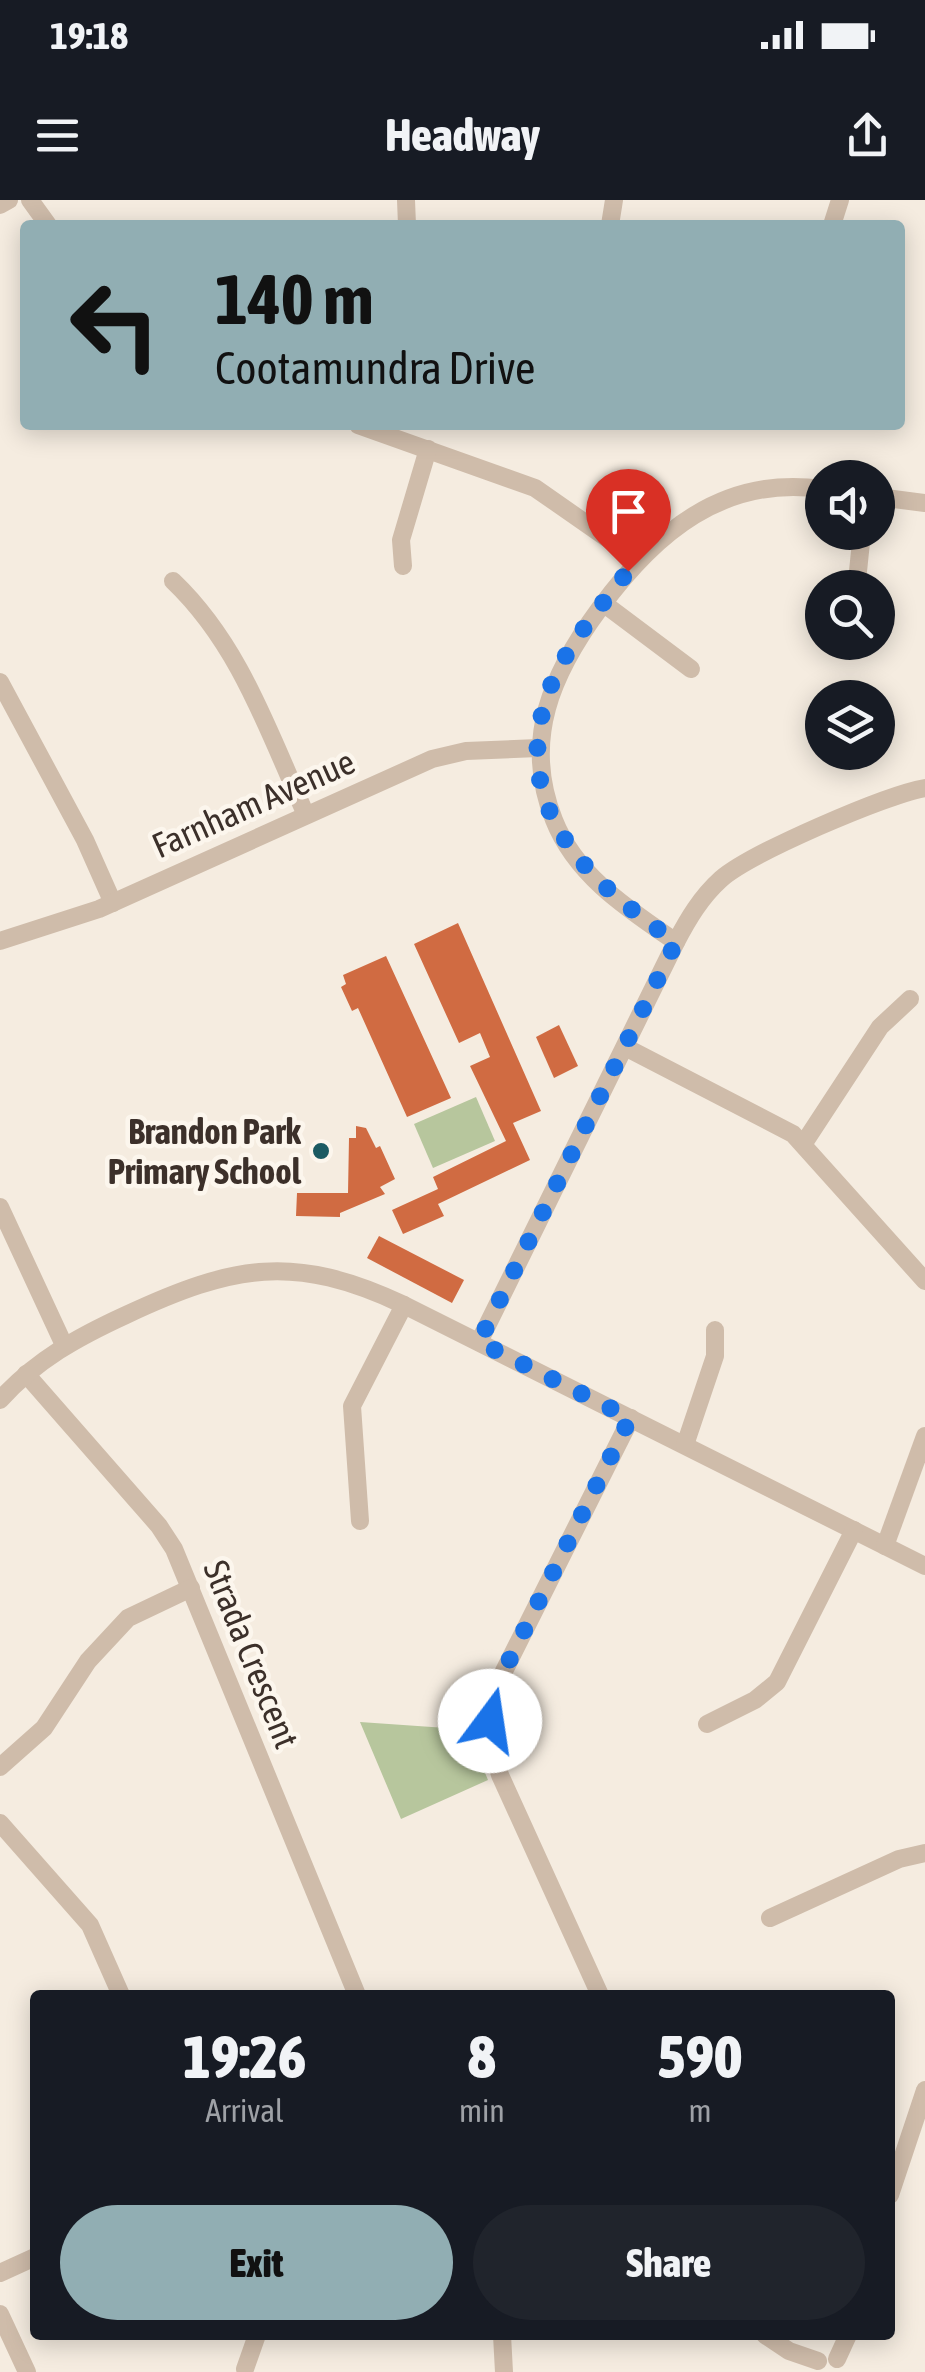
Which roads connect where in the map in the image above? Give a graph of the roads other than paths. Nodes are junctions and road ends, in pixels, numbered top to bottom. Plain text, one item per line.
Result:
1 (9, 200) edge
2 (0, 205) edge
3 (386, 430) edge
4 (428, 449) junction
5 (805, 488) edge
6 (895, 499) edge
7 (925, 503) edge
8 (637, 559) junction
9 (403, 566) dead end
10 (173, 580) dead end
11 (603, 603) junction
12 (691, 669) dead end
13 (0, 682) edge
14 (538, 748) junction
15 (925, 788) edge
16 (306, 814) junction
17 (113, 903) junction
18 (0, 942) edge
19 (676, 942) junction
20 (910, 999) dead end
21 (624, 1047) junction
22 (804, 1144) junction
23 (0, 1208) edge
24 (925, 1281) edge
25 (404, 1305) junction
26 (714, 1330) dead end
27 (479, 1342) junction
28 (64, 1345) junction
29 (26, 1374) junction
30 (0, 1400) edge
31 (630, 1418) junction
32 (925, 1436) edge
33 (685, 1445) junction
34 (360, 1521) dead end
35 (854, 1530) junction
36 (885, 1546) junction
37 (925, 1566) edge
38 (191, 1588) junction
39 (707, 1724) dead end
40 (0, 1766) edge
41 (0, 1823) edge
42 (925, 1853) edge
43 (770, 1918) dead end
44 (119, 1990) edge
45 (356, 1990) edge
46 (598, 1990) edge
47 (925, 2090) edge
48 (895, 2180) edge
49 (30, 2259) edge
50 (0, 2274) edge
51 (0, 2314) edge
52 (255, 2340) edge
53 (502, 2340) edge
54 (773, 2340) edge
55 (834, 2340) edge
56 (844, 2340) edge
57 (827, 2364) edge
58 (245, 2369) dead end
59 (26, 2372) edge
60 (504, 2372) edge

1 - 2 street
3 - 4 street
4 - 8 street
4 - 9 street
5 - 8 street
6 - 7 street
8 - 11 street
10 - 16 street
11 - 12 street
11 - 14 street
13 - 17 street
14 - 16 street, Farnham Avenue
14 - 19 street
15 - 19 street
16 - 17 street, Farnham Avenue
17 - 18 street, Farnham Avenue
19 - 21 street
20 - 22 street
21 - 22 street
21 - 27 street
22 - 24 street
23 - 28 street
25 - 27 street
25 - 28 street
25 - 34 street
26 - 33 street
27 - 31 street
28 - 29 street
29 - 30 street
29 - 38 street, Strada Crescent
31 - 33 street
31 - 46 street
32 - 36 street
33 - 35 street
35 - 36 street
35 - 39 street
36 - 37 street
38 - 40 street
38 - 45 street, Strada Crescent
41 - 44 street
42 - 43 street
47 - 48 street
49 - 50 street
51 - 59 street
52 - 58 street
53 - 60 street
54 - 57 street
55 - 57 street
56 - 57 street

